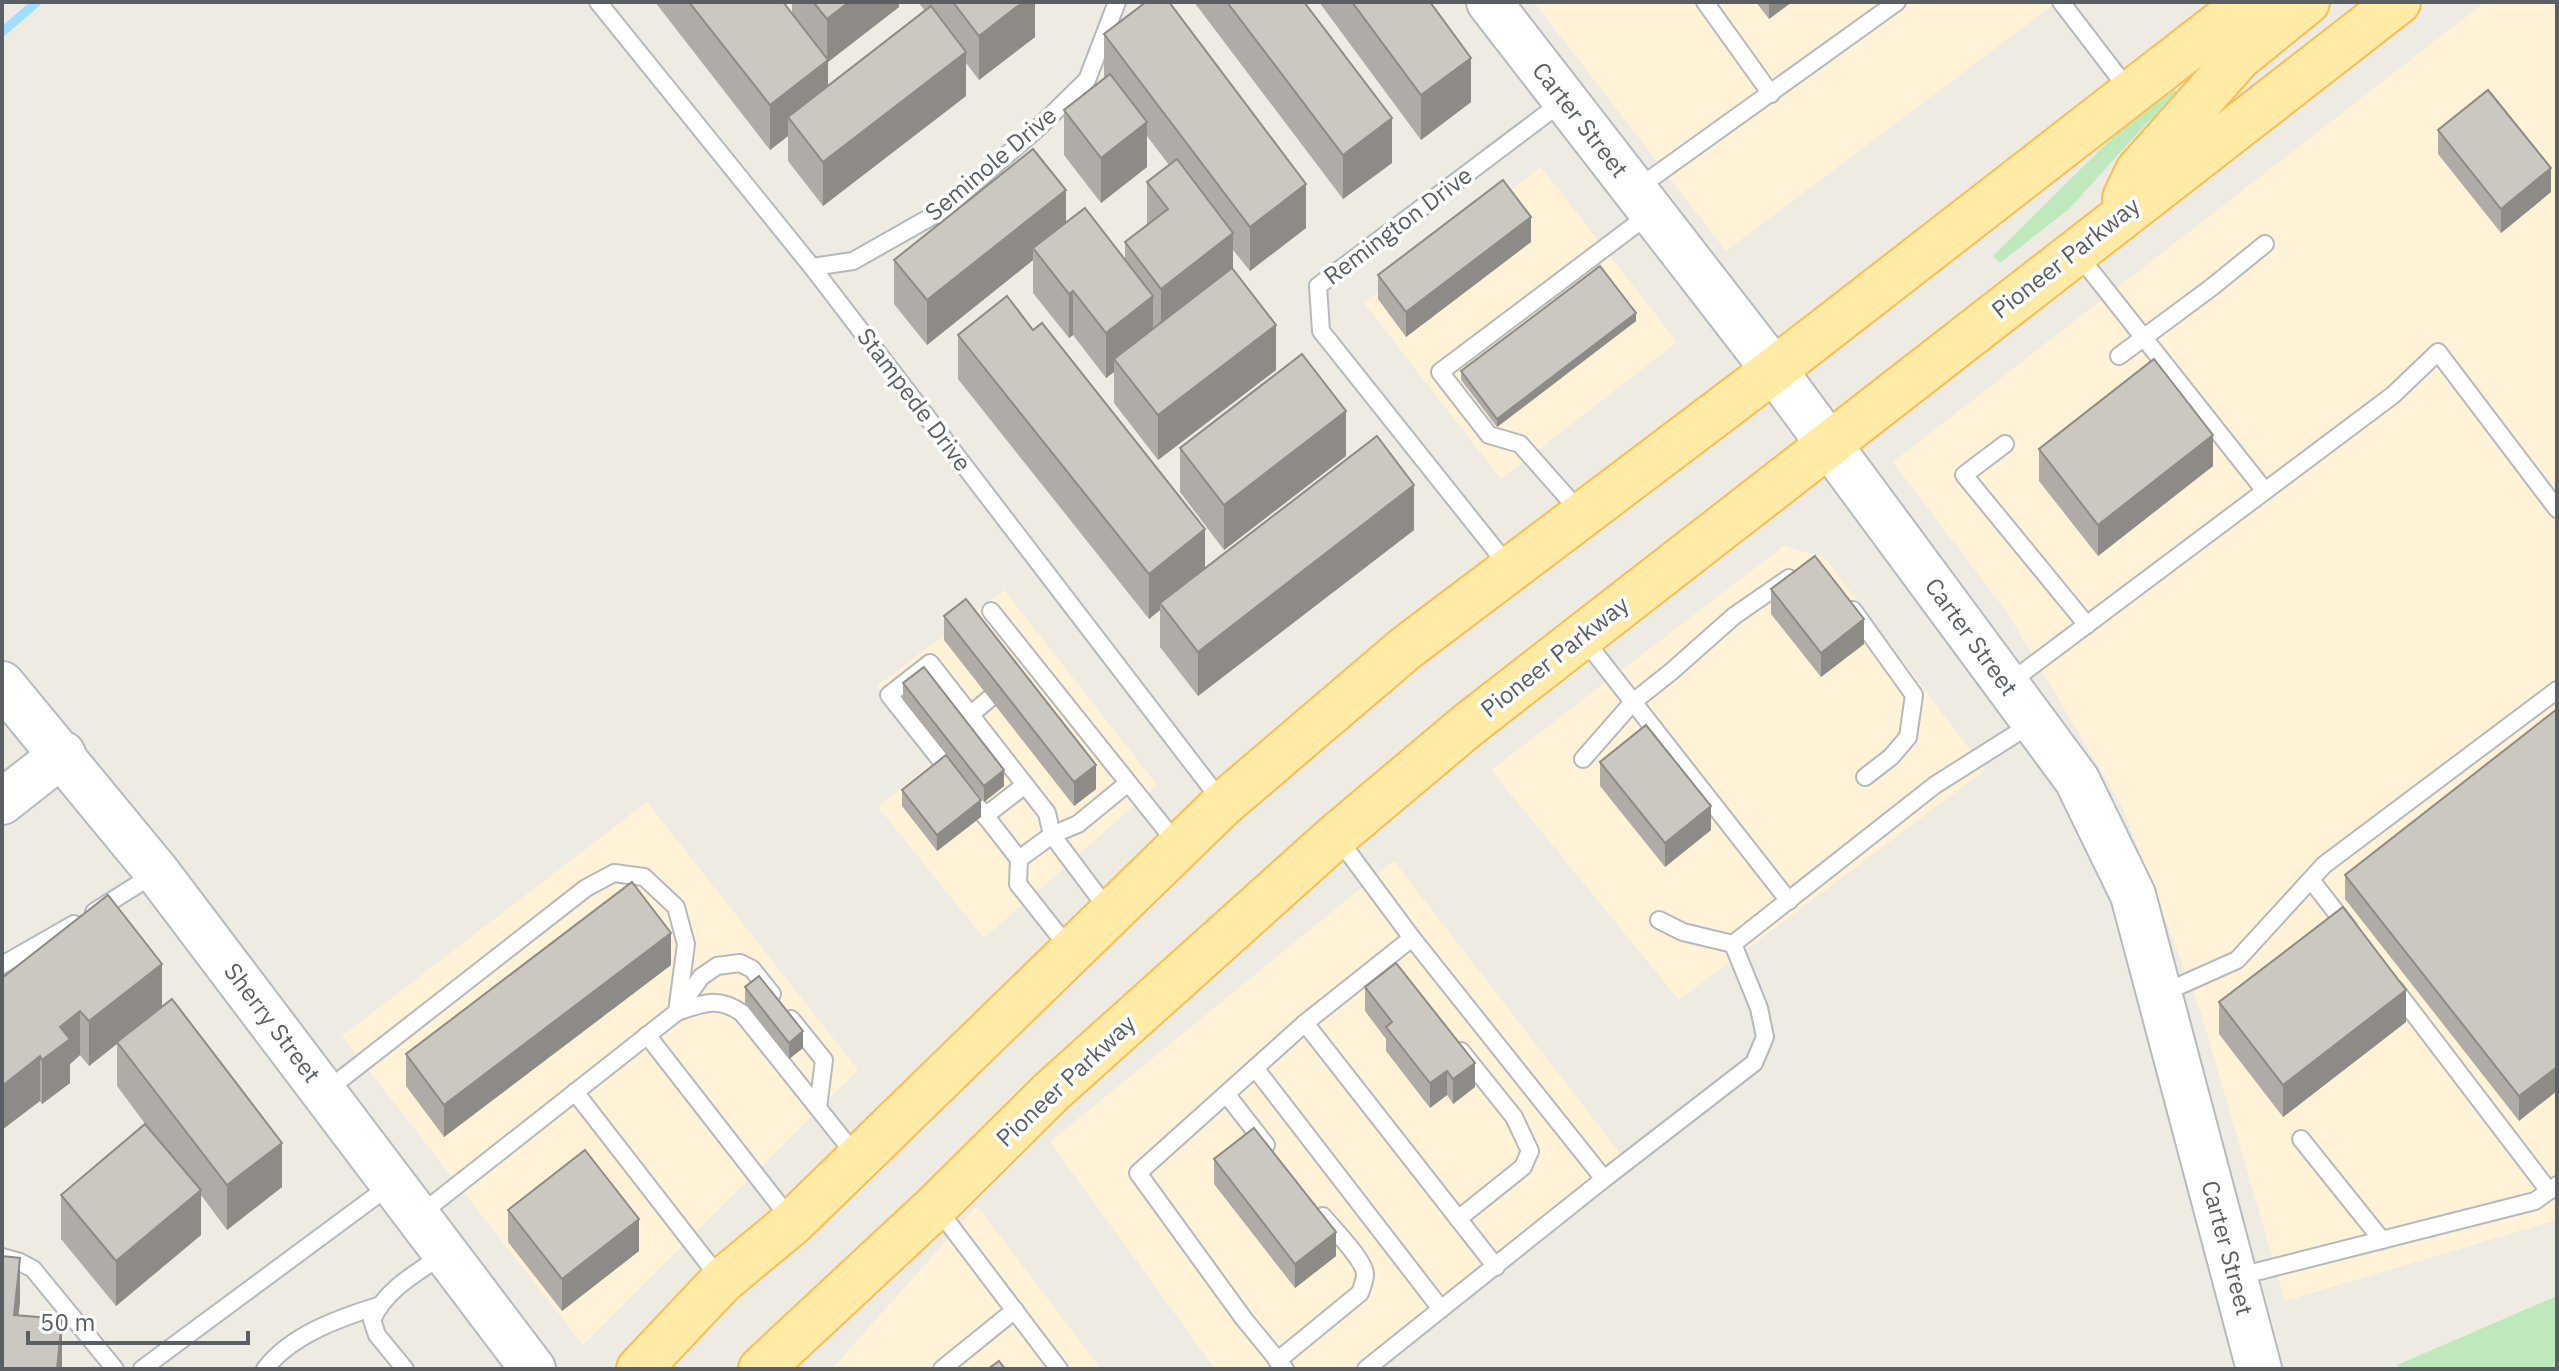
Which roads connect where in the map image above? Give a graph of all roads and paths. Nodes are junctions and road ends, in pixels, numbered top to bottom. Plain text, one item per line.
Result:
1 (598, 2) edge
2 (1117, 2) edge
3 (1489, 2) edge
4 (1705, 2) edge
5 (1897, 2) edge
6 (2061, 2) edge
7 (2248, 2) edge
8 (2307, 2) edge
9 (2398, 2) edge
10 (2130, 92) junction
11 (1771, 94) junction
12 (1564, 100) junction
13 (1643, 202) junction
14 (2120, 216) junction
15 (2265, 244) dead end
16 (2075, 251) junction
17 (812, 267) junction
18 (2143, 338) junction
19 (2119, 356) dead end
20 (1774, 370) junction
21 (1828, 444) junction
22 (2005, 444) dead end
23 (2265, 491) junction
24 (2557, 509) edge
25 (1582, 514) junction
26 (1510, 568) junction
27 (1803, 570) edge
28 (1839, 594) edge
29 (991, 611) dead end
30 (2087, 625) junction
31 (1582, 636) junction
32 (2, 684) edge
33 (2007, 685) junction
34 (2557, 690) edge
35 (989, 699) edge
36 (1633, 702) junction
37 (964, 720) junction
38 (2034, 722) junction
39 (63, 754) junction
40 (1583, 759) dead end
41 (1865, 777) dead end
42 (1128, 783) junction
43 (1025, 785) junction
44 (2, 802) edge
45 (1223, 804) junction
46 (985, 816) junction
47 (1052, 835) junction
48 (1336, 836) junction
49 (1179, 846) junction
50 (1019, 859) junction
51 (157, 872) junction
52 (2311, 880) junction
53 (1789, 901) junction
54 (1110, 913) junction
55 (1659, 920) dead end
56 (1412, 938) junction
57 (2359, 942) edge
58 (1733, 944) junction
59 (1071, 951) junction
60 (2, 965) edge
61 (2387, 979) edge
62 (2159, 994) junction
63 (677, 1012) junction
64 (1305, 1023) junction
65 (1446, 1034) edge
66 (647, 1035) junction
67 (1255, 1068) junction
68 (325, 1092) junction
69 (575, 1092) junction
70 (1227, 1095) junction
71 (818, 1108) junction
72 (2301, 1139) dead end
73 (858, 1158) junction
74 (1280, 1163) edge
75 (1604, 1179) junction
76 (2553, 1188) edge
77 (406, 1200) junction
78 (1310, 1200) edge
79 (936, 1206) junction
80 (1458, 1219) junction
81 (793, 1222) junction
82 (2382, 1240) junction
83 (446, 1253) junction
84 (2, 1257) edge
85 (1496, 1267) junction
86 (2235, 1277) junction
87 (722, 1281) junction
88 (378, 1306) junction
89 (1441, 1309) junction
90 (1015, 1310) junction
91 (1281, 1365) edge
92 (115, 1369) edge
93 (142, 1369) edge
94 (265, 1369) edge
95 (405, 1369) edge
96 (533, 1369) edge
97 (639, 1369) edge
98 (761, 1369) edge
99 (942, 1369) edge
100 (1059, 1369) edge
101 (1366, 1369) edge
102 (2259, 1369) edge

1 - 17 lane, Stampede Drive
2 - 17 lane, Seminole Drive
3 - 12 street, Carter Street
4 - 11 lane
5 - 11 lane
6 - 10 lane
7 - 10 main road
8 - 14 main road
9 - 14 main road, Pioneer Parkway
10 - 20 main road
11 - 13 lane
12 - 13 street, Carter Street
12 - 26 lane, Remington Drive
13 - 20 street, Carter Street
13 - 25 lane
14 - 16 main road, Pioneer Parkway
15 - 18 lane
16 - 18 lane
16 - 21 main road, Pioneer Parkway
17 - 45 lane, Stampede Drive
18 - 19 lane
18 - 23 lane
20 - 21 street, Carter Street
20 - 25 main road
21 - 31 main road, Pioneer Parkway
21 - 33 street, Carter Street
22 - 30 lane
23 - 24 lane
23 - 30 lane
25 - 26 main road
26 - 45 main road
27 - 36 lane
28 - 41 lane
29 - 42 lane
30 - 33 lane
31 - 36 lane
31 - 48 main road, Pioneer Parkway
32 - 39 street, Sherry Street
33 - 38 street, Carter Street
34 - 52 lane
35 - 37 lane
36 - 40 lane
36 - 53 lane
37 - 43 lane
37 - 46 lane
38 - 53 lane
38 - 62 street, Carter Street
39 - 44 street
39 - 51 street, Sherry Street
42 - 47 lane
42 - 49 lane
43 - 46 lane
43 - 47 lane
45 - 49 main road
46 - 50 lane
47 - 50 lane
47 - 54 lane
48 - 56 lane
48 - 79 main road, Pioneer Parkway
49 - 54 main road
50 - 59 lane
51 - 60 lane
51 - 68 street, Sherry Street
52 - 57 lane
52 - 62 lane
53 - 58 lane
54 - 59 main road
55 - 58 lane
56 - 64 lane
56 - 75 lane
58 - 75 lane
59 - 73 main road
61 - 76 lane
62 - 86 street, Carter Street
63 - 66 lane
63 - 68 lane
63 - 71 lane
63 - 71 lane
64 - 67 lane
64 - 80 lane
65 - 80 lane
66 - 69 lane
66 - 81 lane
67 - 70 lane
67 - 89 lane
68 - 77 street, Sherry Street
69 - 77 lane
69 - 87 lane
70 - 74 lane
70 - 91 lane
71 - 73 lane
72 - 82 lane
73 - 81 main road
75 - 85 lane
76 - 82 lane
77 - 83 street, Sherry Street
77 - 93 lane
78 - 91 lane
79 - 90 lane
79 - 98 main road, Pioneer Parkway
80 - 85 lane
81 - 87 main road
82 - 86 lane
83 - 88 lane
83 - 96 street, Sherry Street
84 - 92 lane
85 - 89 lane
86 - 102 street, Carter Street
87 - 97 main road
88 - 94 lane
88 - 95 lane
89 - 101 lane
90 - 99 lane
90 - 100 lane

